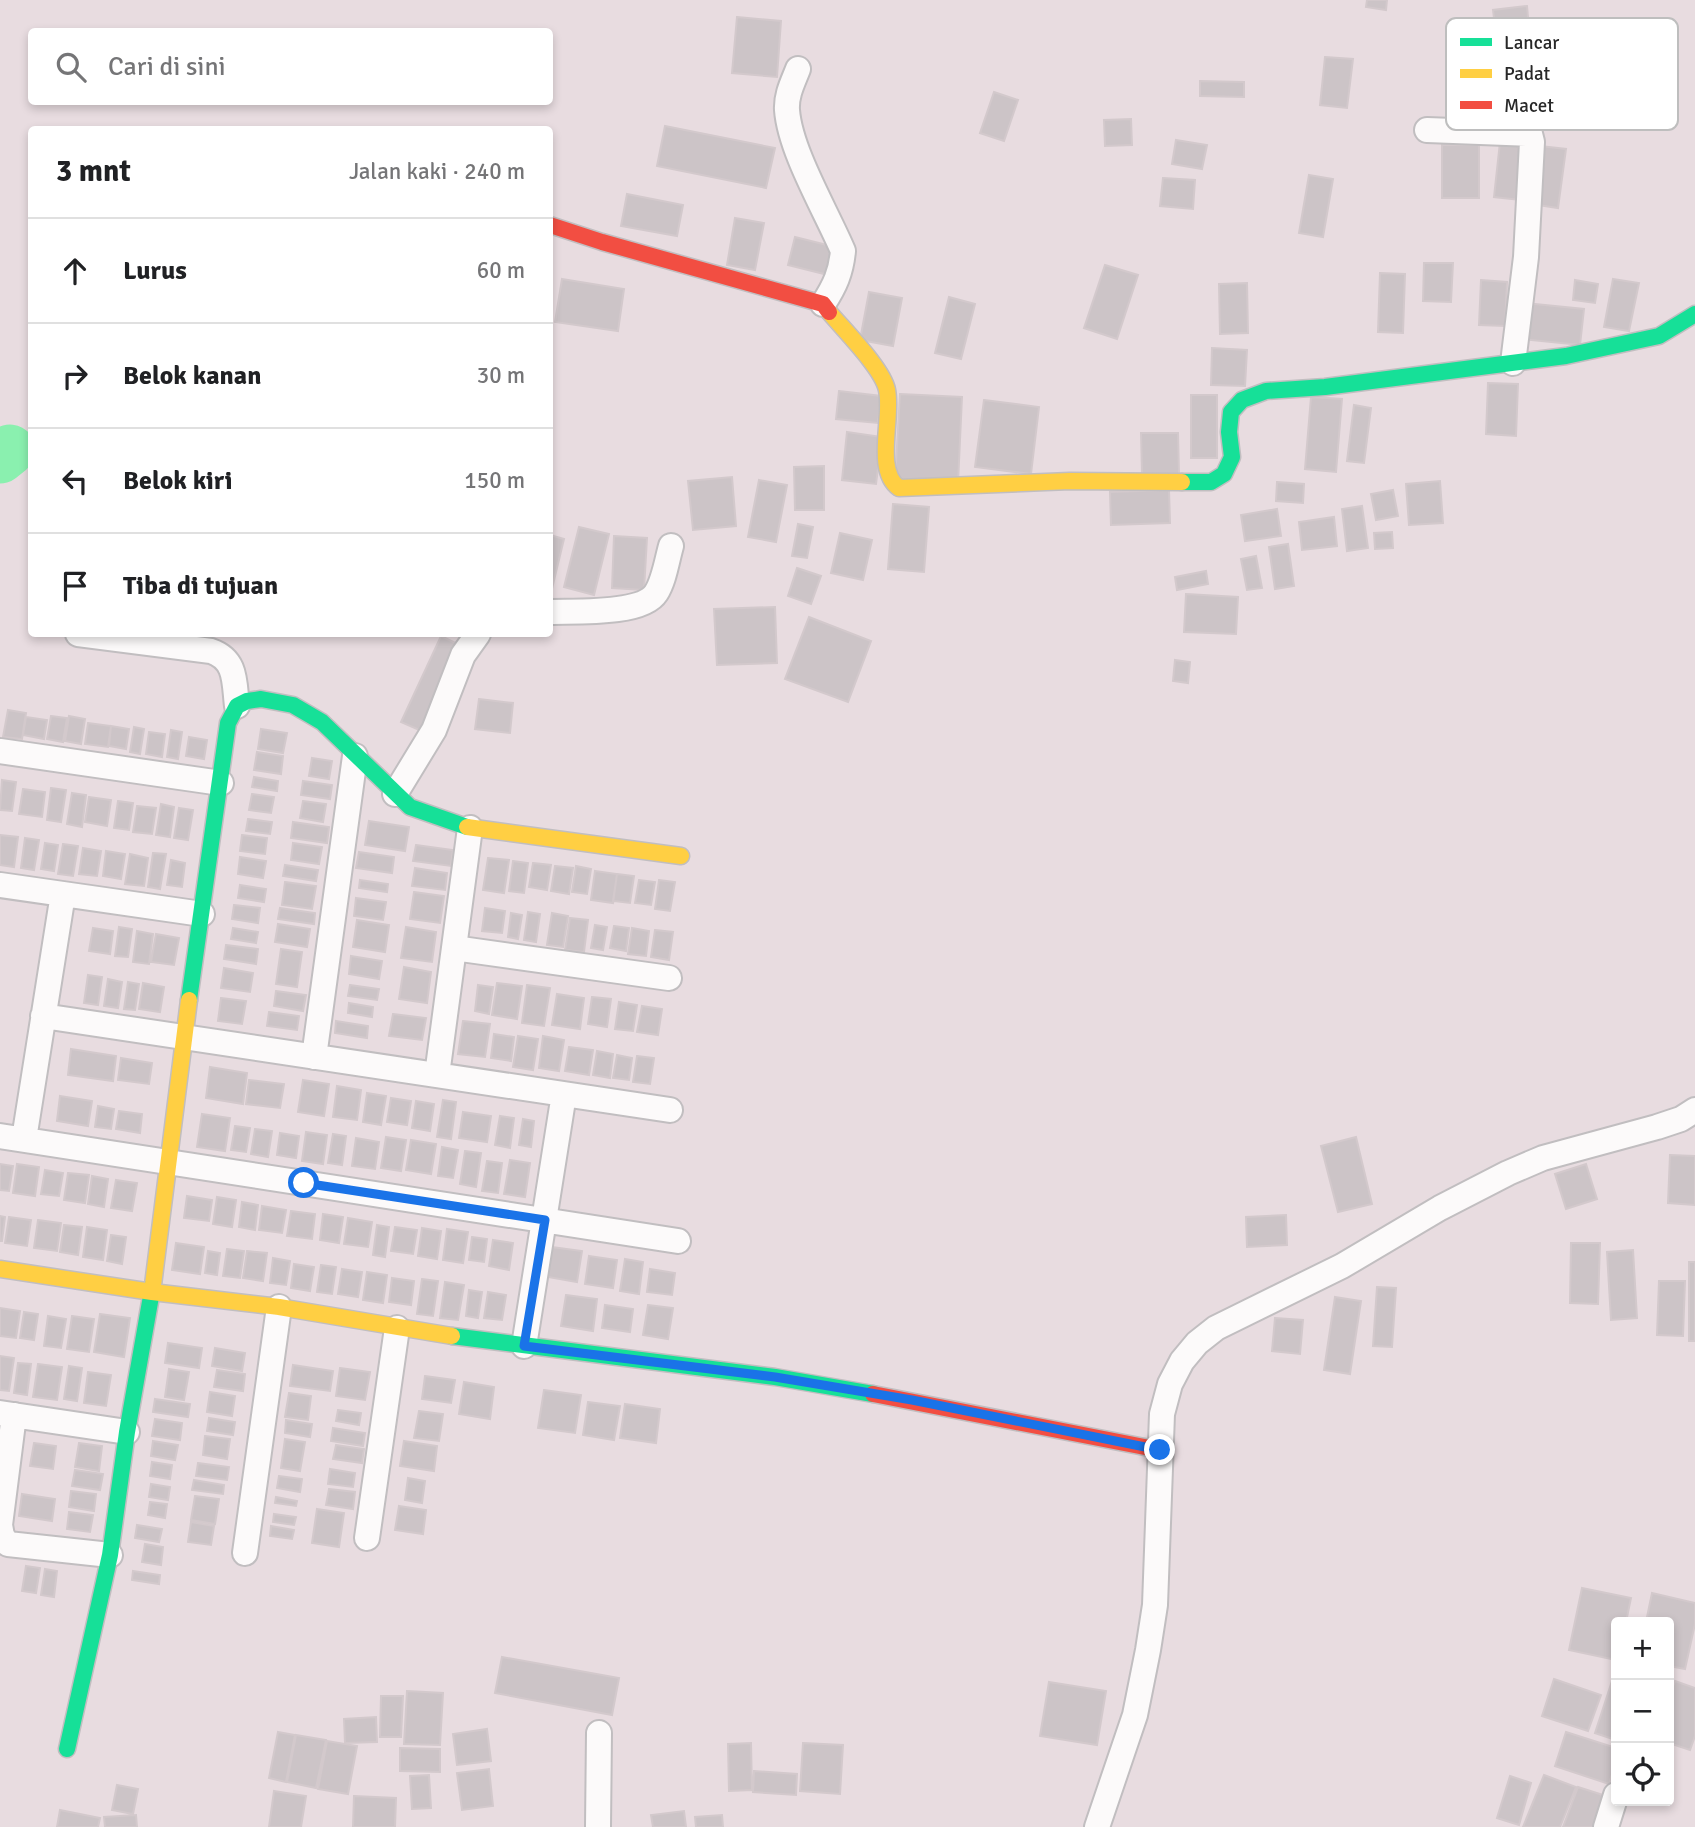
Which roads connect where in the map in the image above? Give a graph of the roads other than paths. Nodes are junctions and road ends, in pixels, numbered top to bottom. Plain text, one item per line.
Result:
1 (799, 69) dead end
2 (1427, 130) dead end
3 (553, 226) edge
4 (823, 304) junction
5 (1695, 314) edge
6 (1513, 363) junction
7 (671, 546) dead end
8 (553, 612) edge
9 (101, 637) edge
10 (476, 637) edge
11 (237, 706) junction
12 (0, 751) edge
13 (355, 756) junction
14 (221, 783) junction
15 (395, 794) junction
16 (470, 828) junction
17 (681, 856) dead end
18 (0, 885) edge
19 (63, 894) junction
20 (202, 914) junction
21 (454, 948) junction
22 (669, 978) dead end
23 (43, 1016) junction
24 (184, 1037) junction
25 (314, 1057) junction
26 (437, 1075) junction
27 (564, 1094) junction
28 (670, 1110) dead end
29 (1695, 1110) edge
30 (12, 1138) edge
31 (170, 1162) junction
32 (545, 1220) junction
33 (678, 1241) dead end
34 (0, 1269) edge
35 (152, 1292) junction
36 (279, 1307) junction
37 (397, 1328) junction
38 (524, 1346) junction
39 (7, 1414) edge
40 (127, 1432) junction
41 (1160, 1450) junction
42 (368, 1538) dead end
43 (245, 1553) dead end
44 (110, 1555) junction
45 (599, 1733) dead end
46 (68, 1749) dead end
47 (1613, 1806) edge
48 (598, 1827) edge
49 (1097, 1827) edge
50 (1606, 1827) edge

1 - 4 street
2 - 6 street
3 - 4 street
4 - 6 street
5 - 6 street
7 - 8 street
9 - 11 street
10 - 15 street
11 - 13 street
11 - 14 street
12 - 14 street
13 - 15 street
13 - 25 street
14 - 20 street
15 - 16 street
16 - 17 street
16 - 21 street
18 - 19 street
19 - 20 street
19 - 23 street
20 - 24 street
21 - 22 street
21 - 26 street
23 - 24 street
23 - 30 street
24 - 25 street
24 - 31 street
25 - 26 street
26 - 27 street
27 - 28 street
27 - 32 street
29 - 41 street
30 - 31 street
31 - 32 street
31 - 35 street
32 - 33 street
32 - 38 street
34 - 35 street
35 - 36 street
35 - 40 street
36 - 37 street
36 - 43 street
37 - 38 street
37 - 42 street
38 - 41 street
39 - 40 street
39 - 44 street
40 - 44 street
41 - 49 street
44 - 46 street
45 - 48 street
47 - 50 street

